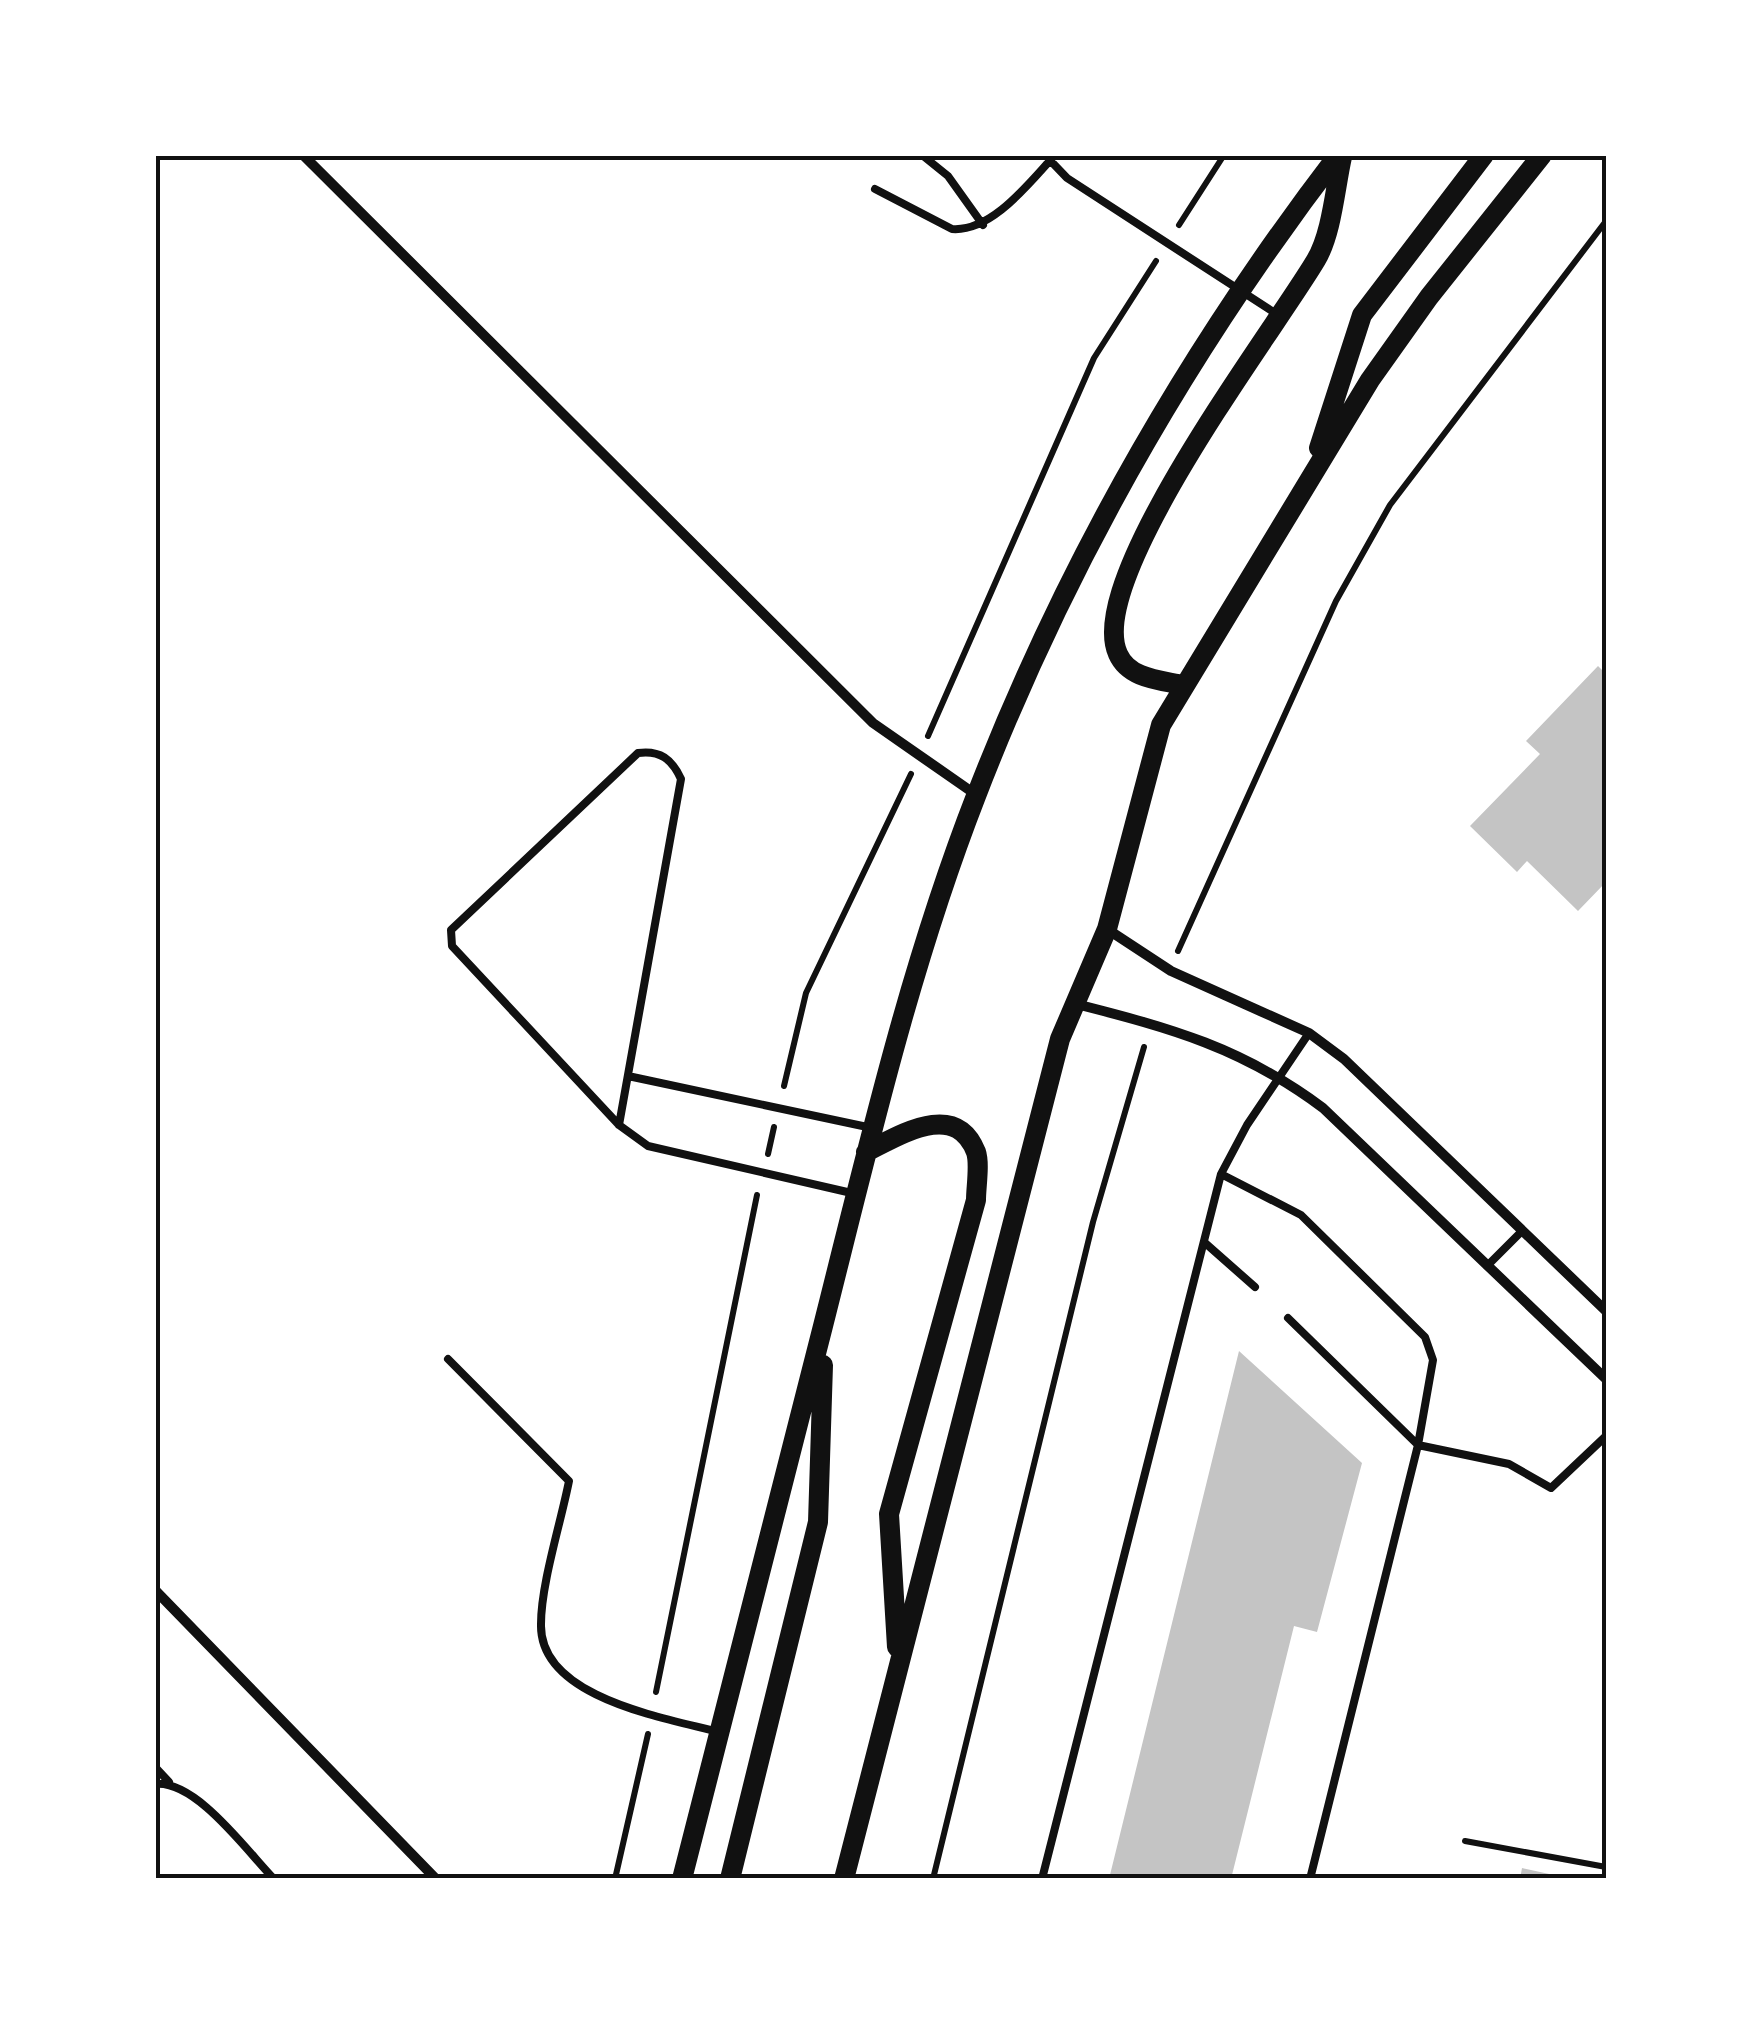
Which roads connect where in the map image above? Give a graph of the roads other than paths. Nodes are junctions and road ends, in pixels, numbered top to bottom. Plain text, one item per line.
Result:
1 (302, 155) edge
2 (922, 155) edge
3 (1340, 155) edge
4 (1484, 155) edge
5 (1542, 155) edge
6 (1050, 157) edge
7 (875, 189) dead end
8 (983, 225) junction
9 (1240, 291) junction
10 (1278, 315) junction
11 (1309, 478) junction
12 (1183, 685) junction
13 (976, 795) junction
14 (1108, 929) junction
15 (1076, 1004) junction
16 (1309, 1033) junction
17 (628, 1076) junction
18 (1282, 1077) junction
19 (619, 1124) junction
20 (872, 1128) junction
21 (866, 1152) junction
22 (1220, 1174) junction
23 (856, 1194) junction
24 (1522, 1231) junction
25 (1204, 1242) junction
26 (1488, 1266) junction
27 (1255, 1287) dead end
28 (1606, 1312) edge
29 (1288, 1318) dead end
30 (824, 1324) junction
31 (448, 1359) dead end
32 (1606, 1379) edge
33 (1606, 1436) edge
34 (1418, 1445) junction
35 (155, 1590) edge
36 (898, 1669) junction
37 (720, 1732) junction
38 (155, 1767) edge
39 (169, 1783) junction
40 (155, 1784) edge
41 (274, 1879) edge
42 (436, 1879) edge
43 (682, 1879) edge
44 (730, 1879) edge
45 (844, 1879) edge
46 (1042, 1879) edge
47 (1310, 1879) edge

1 - 13 street
2 - 8 lane
3 - 9 main road
3 - 10 main road
4 - 11 main road
5 - 11 main road
6 - 8 lane
6 - 9 lane
7 - 8 lane
9 - 10 lane
9 - 13 main road
10 - 12 main road
11 - 12 main road
12 - 14 main road
13 - 20 main road
14 - 15 main road
14 - 16 street
15 - 18 street
15 - 36 main road
16 - 18 lane
16 - 24 street
17 - 19 lane
17 - 19 lane
17 - 20 lane
18 - 22 lane
18 - 26 street
19 - 23 lane
20 - 21 main road
21 - 23 main road
21 - 36 main road
22 - 25 lane
22 - 34 lane
23 - 30 main road
24 - 26 lane
24 - 28 street
25 - 27 lane
25 - 46 lane
26 - 32 street
29 - 34 lane
30 - 37 main road
30 - 44 main road
31 - 37 lane
33 - 34 lane
34 - 47 lane
35 - 42 street
36 - 45 main road
37 - 43 main road
38 - 39 lane
39 - 40 lane
39 - 41 lane

